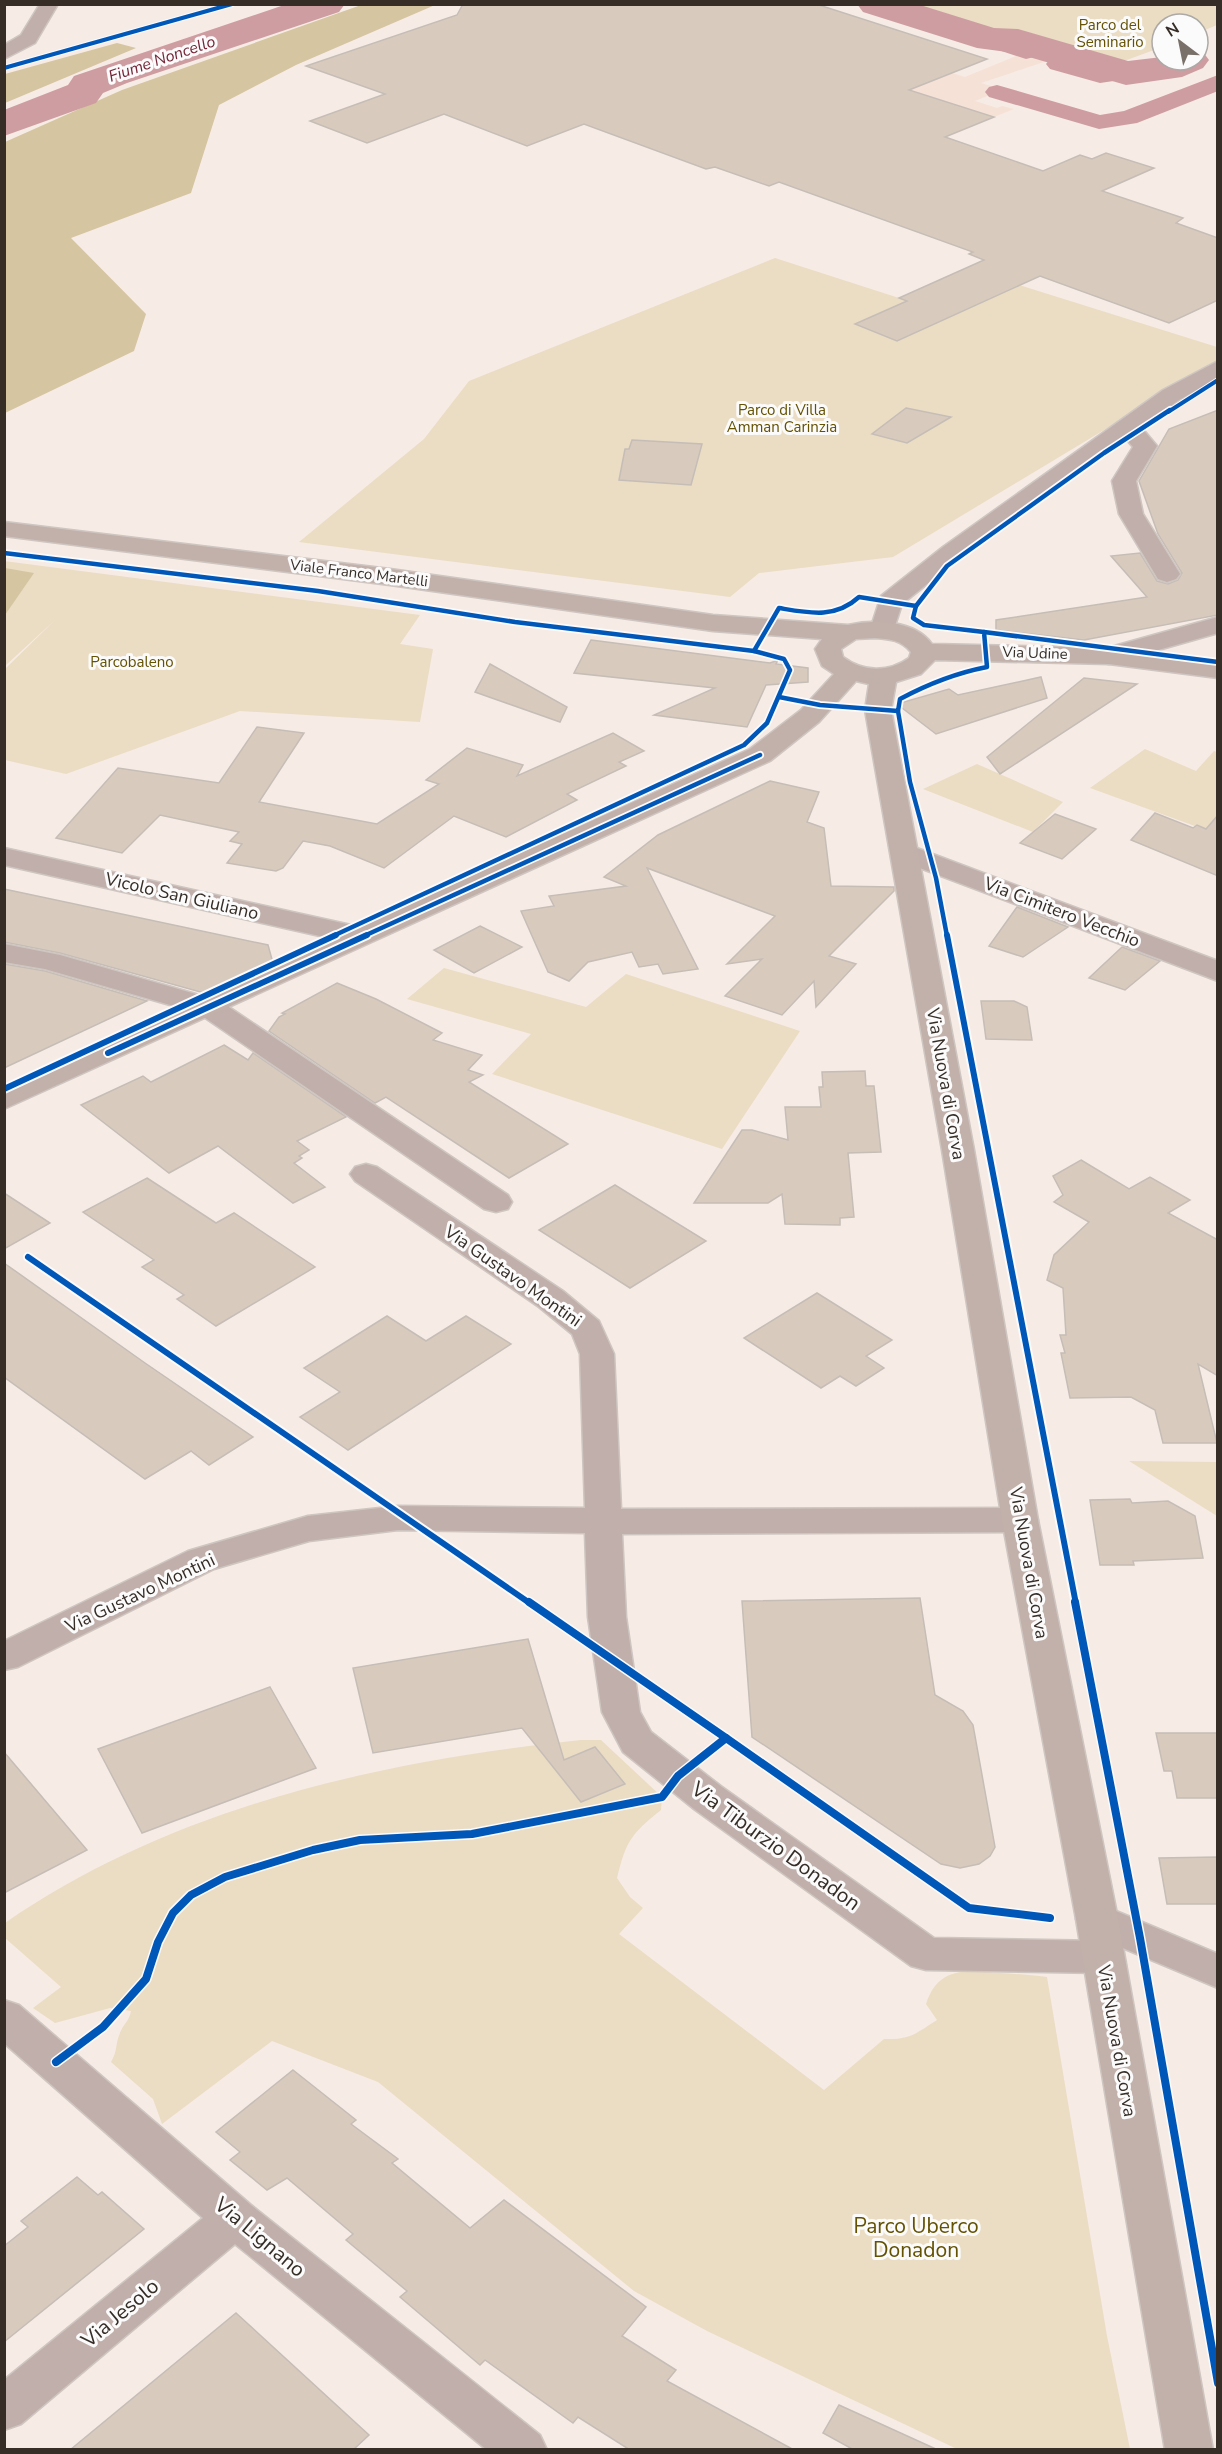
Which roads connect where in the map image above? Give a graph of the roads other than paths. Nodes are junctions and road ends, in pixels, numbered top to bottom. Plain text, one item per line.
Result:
1 (49, 4) edge
2 (4, 53) edge
3 (1218, 368) edge
4 (1127, 426) junction
5 (4, 529) edge
6 (1167, 574) dead end
7 (713, 622) junction
8 (1218, 625) edge
9 (884, 630) junction
10 (849, 633) junction
11 (828, 649) junction
12 (924, 652) junction
13 (1108, 656) junction
14 (1218, 670) edge
15 (867, 674) junction
16 (906, 853) junction
17 (4, 856) edge
18 (360, 936) junction
19 (4, 953) edge
20 (1218, 972) edge
21 (209, 1007) junction
22 (4, 1100) edge
23 (366, 1174) dead end
24 (496, 1202) dead end
25 (1020, 1520) junction
26 (602, 1522) junction
27 (4, 1657) edge
28 (1100, 1938) junction
29 (1218, 1972) edge
30 (4, 2017) edge
31 (235, 2218) junction
32 (4, 2409) edge
33 (516, 2448) edge
34 (1189, 2450) edge

1 - 2 street
3 - 4 street
4 - 6 street
4 - 9 street
5 - 7 main road, Viale Franco Martelli
7 - 10 main road, Viale Franco Martelli
7 - 11 main road, Viale Franco Martelli
8 - 13 street
9 - 10 main road
9 - 12 main road
10 - 11 main road
11 - 15 main road
12 - 13 main road, Via Udine
12 - 15 main road
13 - 14 main road, Via Udine
15 - 16 main road, Via Nuova di Corva
15 - 18 main road
16 - 20 street, Via Cimitero Vecchio
16 - 25 main road, Via Nuova di Corva
17 - 18 street, Vicolo San Giuliano
18 - 21 main road
19 - 21 street
21 - 22 main road
21 - 24 street
23 - 26 street, Via Gustavo Montini
25 - 26 street, Via Gustavo Montini
25 - 28 main road, Via Nuova di Corva
26 - 27 street, Via Gustavo Montini
26 - 28 street, Via Tiburzio Donadon
28 - 29 street
28 - 34 main road, Via Nuova di Corva
30 - 31 street, Via Lignano
31 - 32 street, Via Jesolo
31 - 33 street, Via Lignano

